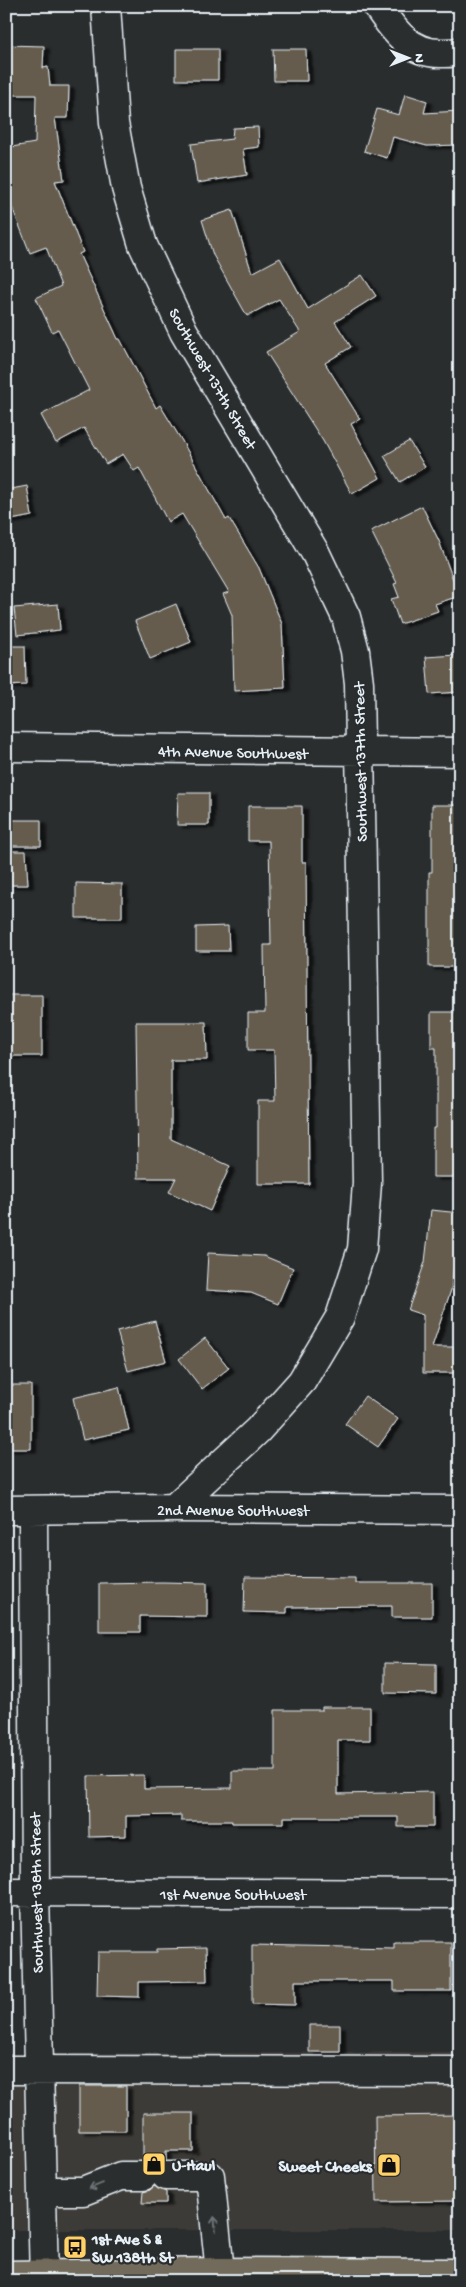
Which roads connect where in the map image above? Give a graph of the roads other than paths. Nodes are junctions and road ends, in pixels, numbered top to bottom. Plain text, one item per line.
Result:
1 (106, 6) edge
2 (377, 6) edge
3 (460, 51) edge
4 (6, 747) edge
5 (460, 752) edge
6 (359, 753) junction
7 (174, 1508) junction
8 (6, 1510) edge
9 (460, 1510) edge
10 (33, 1511) junction
11 (6, 1892) edge
12 (35, 1892) junction
13 (460, 1894) edge
14 (6, 2070) edge
15 (39, 2070) junction
16 (460, 2071) edge
17 (42, 2191) junction
18 (460, 2273) edge
19 (6, 2275) edge
20 (207, 2275) edge
21 (135, 2277) edge
22 (432, 2277) edge
23 (44, 2278) edge

1 - 6 street, Southwest 137th Street
2 - 3 street
4 - 6 street, 4th Avenue Southwest
5 - 6 street, 4th Avenue Southwest
6 - 7 street, Southwest 137th Street
7 - 9 street, 2nd Avenue Southwest
7 - 10 street, 2nd Avenue Southwest
8 - 10 street, 2nd Avenue Southwest
10 - 12 street, Southwest 138th Street
11 - 12 street, 1st Avenue Southwest
12 - 13 street, 1st Avenue Southwest
12 - 15 street, Southwest 138th Street
14 - 15 street
15 - 16 street
15 - 17 street, Southwest 138th Street
20 -> 17 street
17 - 23 street, Southwest 138th Street
18 - 22 main road
19 - 23 main road
20 - 21 main road
20 - 22 main road
21 - 23 main road

